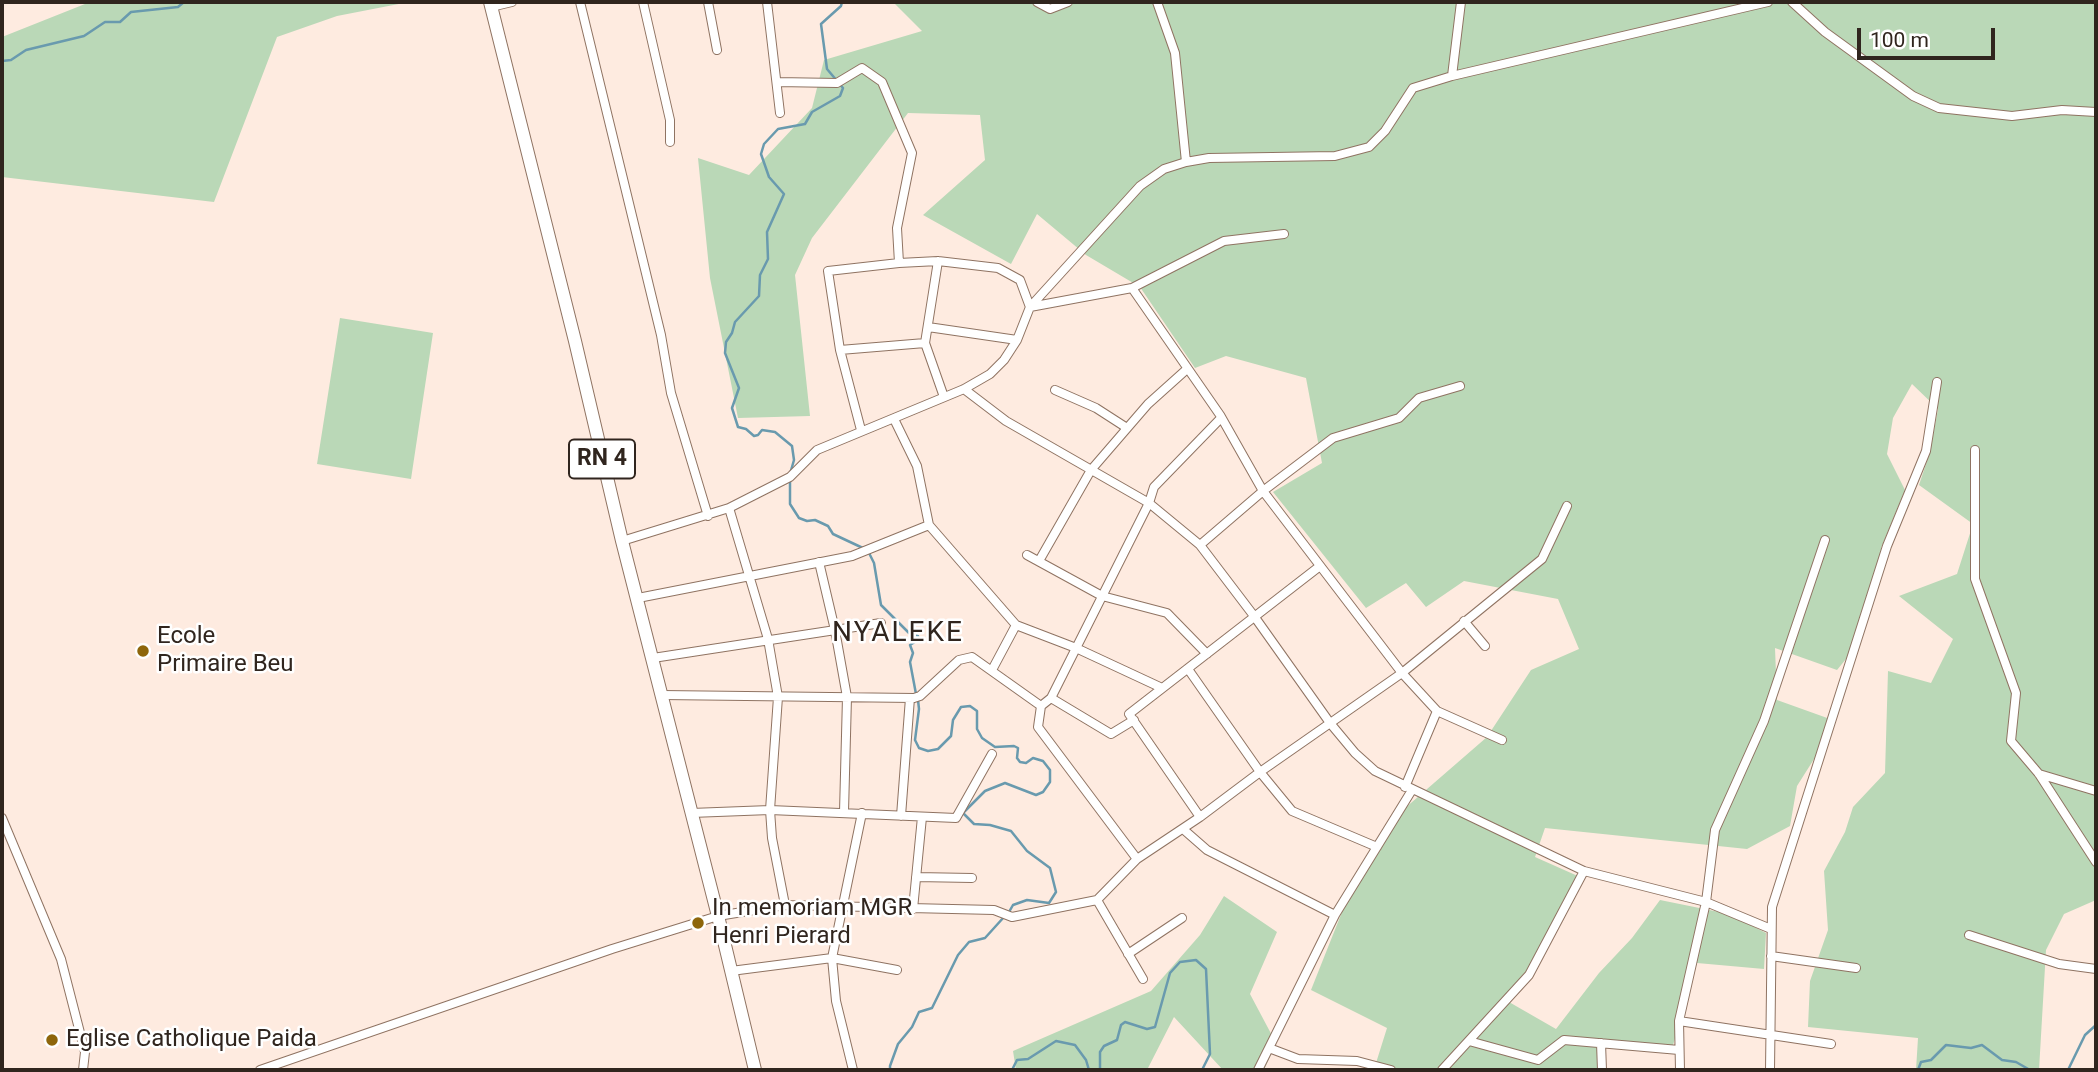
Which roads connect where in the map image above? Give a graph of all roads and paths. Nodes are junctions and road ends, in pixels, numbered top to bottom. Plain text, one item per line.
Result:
1 (512, 2) edge
2 (580, 2) edge
3 (643, 2) edge
4 (708, 2) edge
5 (767, 2) edge
6 (1037, 2) edge
7 (1068, 2) edge
8 (1157, 2) edge
9 (1461, 2) edge
10 (1768, 2) edge
11 (1792, 2) edge
12 (491, 5) edge
13 (717, 50) dead end
14 (1452, 76) junction
15 (777, 82) junction
16 (2096, 112) edge
17 (780, 113) dead end
18 (670, 142) dead end
19 (1186, 162) junction
20 (1284, 234) dead end
21 (938, 261) junction
22 (899, 263) junction
23 (1132, 288) junction
24 (1030, 307) junction
25 (928, 327) junction
26 (1017, 340) junction
27 (925, 342) junction
28 (840, 351) junction
29 (1187, 369) junction
30 (1937, 382) dead end
31 (1460, 386) dead end
32 (964, 389) junction
33 (1055, 390) dead end
34 (944, 397) junction
35 (1221, 418) junction
36 (894, 419) junction
37 (1127, 428) junction
38 (861, 430) junction
39 (1975, 450) dead end
40 (1091, 470) junction
41 (1263, 491) junction
42 (1149, 503) junction
43 (1567, 506) dead end
44 (729, 508) junction
45 (708, 516) junction
46 (929, 525) junction
47 (1825, 540) dead end
48 (622, 541) junction
49 (1200, 545) junction
50 (1027, 555) dead end
51 (1039, 561) junction
52 (819, 562) junction
53 (1320, 566) junction
54 (751, 577) junction
55 (1102, 596) junction
56 (638, 598) junction
57 (1254, 617) junction
58 (1464, 621) junction
59 (881, 623) dead end
60 (1016, 625) junction
61 (835, 630) junction
62 (768, 639) junction
63 (1485, 646) dead end
64 (1076, 648) junction
65 (1207, 654) junction
66 (653, 658) junction
67 (1188, 669) junction
68 (992, 670) junction
69 (1402, 673) junction
70 (1162, 688) junction
71 (662, 695) junction
72 (847, 697) junction
73 (915, 697) junction
74 (778, 698) junction
75 (1051, 698) junction
76 (1041, 706) junction
77 (1437, 711) junction
78 (1134, 720) junction
79 (1330, 723) junction
80 (1502, 740) dead end
81 (992, 754) dead end
82 (1260, 772) junction
83 (2039, 774) junction
84 (1409, 788) junction
85 (2096, 791) edge
86 (770, 810) junction
87 (844, 812) junction
88 (691, 813) junction
89 (862, 813) junction
90 (901, 816) junction
91 (922, 817) junction
92 (1200, 817) junction
93 (2, 818) edge
94 (1183, 829) junction
95 (1377, 847) junction
96 (1137, 859) junction
97 (2096, 862) edge
98 (1584, 870) junction
99 (916, 877) junction
100 (972, 878) dead end
101 (1097, 900) junction
102 (1706, 902) junction
103 (785, 905) junction
104 (844, 905) junction
105 (913, 909) junction
106 (1335, 915) junction
107 (718, 916) junction
108 (1182, 918) dead end
109 (1771, 929) junction
110 (1969, 935) dead end
111 (1128, 954) junction
112 (1771, 956) junction
113 (832, 958) junction
114 (1856, 968) dead end
115 (2096, 968) edge
116 (897, 970) dead end
117 (731, 971) junction
118 (1143, 979) dead end
119 (1679, 1021) junction
120 (1770, 1036) junction
121 (1469, 1041) junction
122 (1601, 1044) junction
123 (1831, 1044) dead end
124 (1269, 1048) junction
125 (1679, 1050) junction
126 (1357, 1061) junction
127 (83, 1070) edge
128 (260, 1070) edge
129 (754, 1070) edge
130 (853, 1070) edge
131 (1258, 1070) edge
132 (1353, 1070) edge
133 (1391, 1070) edge
134 (1442, 1070) edge
135 (1602, 1070) edge
136 (1680, 1070) edge
137 (1770, 1070) edge

1 - 12 street
2 - 45 street
3 - 18 street
4 - 13 street
5 - 15 street
6 - 7 street
8 - 19 street
9 - 14 street
10 - 14 street
11 - 16 street
12 - 48 highway, RN 4
14 - 19 street
15 - 17 street
15 - 22 street
19 - 24 street
20 - 23 street
21 - 22 street
21 - 24 street
21 - 25 street
22 - 28 street
23 - 24 street
23 - 29 street
24 - 26 street
25 - 26 street
25 - 27 street
26 - 32 street
27 - 28 street
27 - 34 street
28 - 38 street
29 - 35 street
29 - 37 street
30 - 109 street
31 - 41 street
32 - 34 street
32 - 40 street
33 - 37 street
34 - 36 street
35 - 41 street
35 - 42 street
36 - 38 street
36 - 46 street
37 - 40 street
38 - 44 street
39 - 83 street
40 - 42 street
40 - 51 street
41 - 49 street
41 - 53 street
42 - 49 street
42 - 55 street
43 - 58 street
44 - 45 street
44 - 54 street
45 - 48 street
46 - 52 street
46 - 60 street
47 - 102 street
48 - 56 highway, RN 4
49 - 57 street
50 - 51 street
51 - 55 street
52 - 54 street
52 - 61 street
53 - 57 street
53 - 69 street
54 - 56 street
54 - 62 street
55 - 64 street
55 - 65 street
56 - 66 highway, RN 4
57 - 65 street
57 - 79 street
58 - 63 street
58 - 69 street
59 - 61 street
60 - 64 street
60 - 68 street
61 - 62 street
61 - 72 street
62 - 66 street
62 - 74 street
64 - 70 street
64 - 75 street
65 - 67 street
66 - 71 highway, RN 4
67 - 70 street
67 - 82 street
68 - 73 street
68 - 76 street
69 - 77 street
69 - 79 street
70 - 78 street
71 - 74 street
71 - 88 highway, RN 4
72 - 73 street
72 - 74 street
72 - 87 street
73 - 90 street
74 - 86 street
75 - 76 street
75 - 78 street
76 - 96 street
77 - 80 street
77 - 84 street
78 - 92 street
79 - 82 street
79 - 84 street
81 - 91 street
82 - 92 street
82 - 95 street
83 - 85 street
83 - 97 street
84 - 95 street
84 - 98 street
86 - 87 street
86 - 88 street
86 - 103 street
87 - 89 street
88 - 107 highway, RN 4
89 - 90 street
89 - 104 street
90 - 91 street
91 - 99 street
92 - 94 street
93 - 127 street
94 - 96 street
94 - 106 street
95 - 106 street
96 - 101 street
98 - 102 street
98 - 121 street
99 - 100 street
99 - 105 street
101 - 105 street
101 - 111 street
102 - 109 street
102 - 119 street
103 - 104 street
103 - 107 street
104 - 105 street
104 - 113 street
106 - 124 street
107 - 117 highway, RN 4
107 - 128 street
108 - 111 street
109 - 112 street
110 - 115 street
111 - 118 street
112 - 114 street
112 - 120 street
113 - 116 street
113 - 117 street
113 - 130 street
117 - 129 highway, RN 4
119 - 120 street
119 - 125 street
120 - 123 street
120 - 137 street
121 - 122 street
121 - 134 street
122 - 125 street
122 - 135 street
124 - 126 street
124 - 131 street
125 - 136 street
126 - 132 street
126 - 133 street

